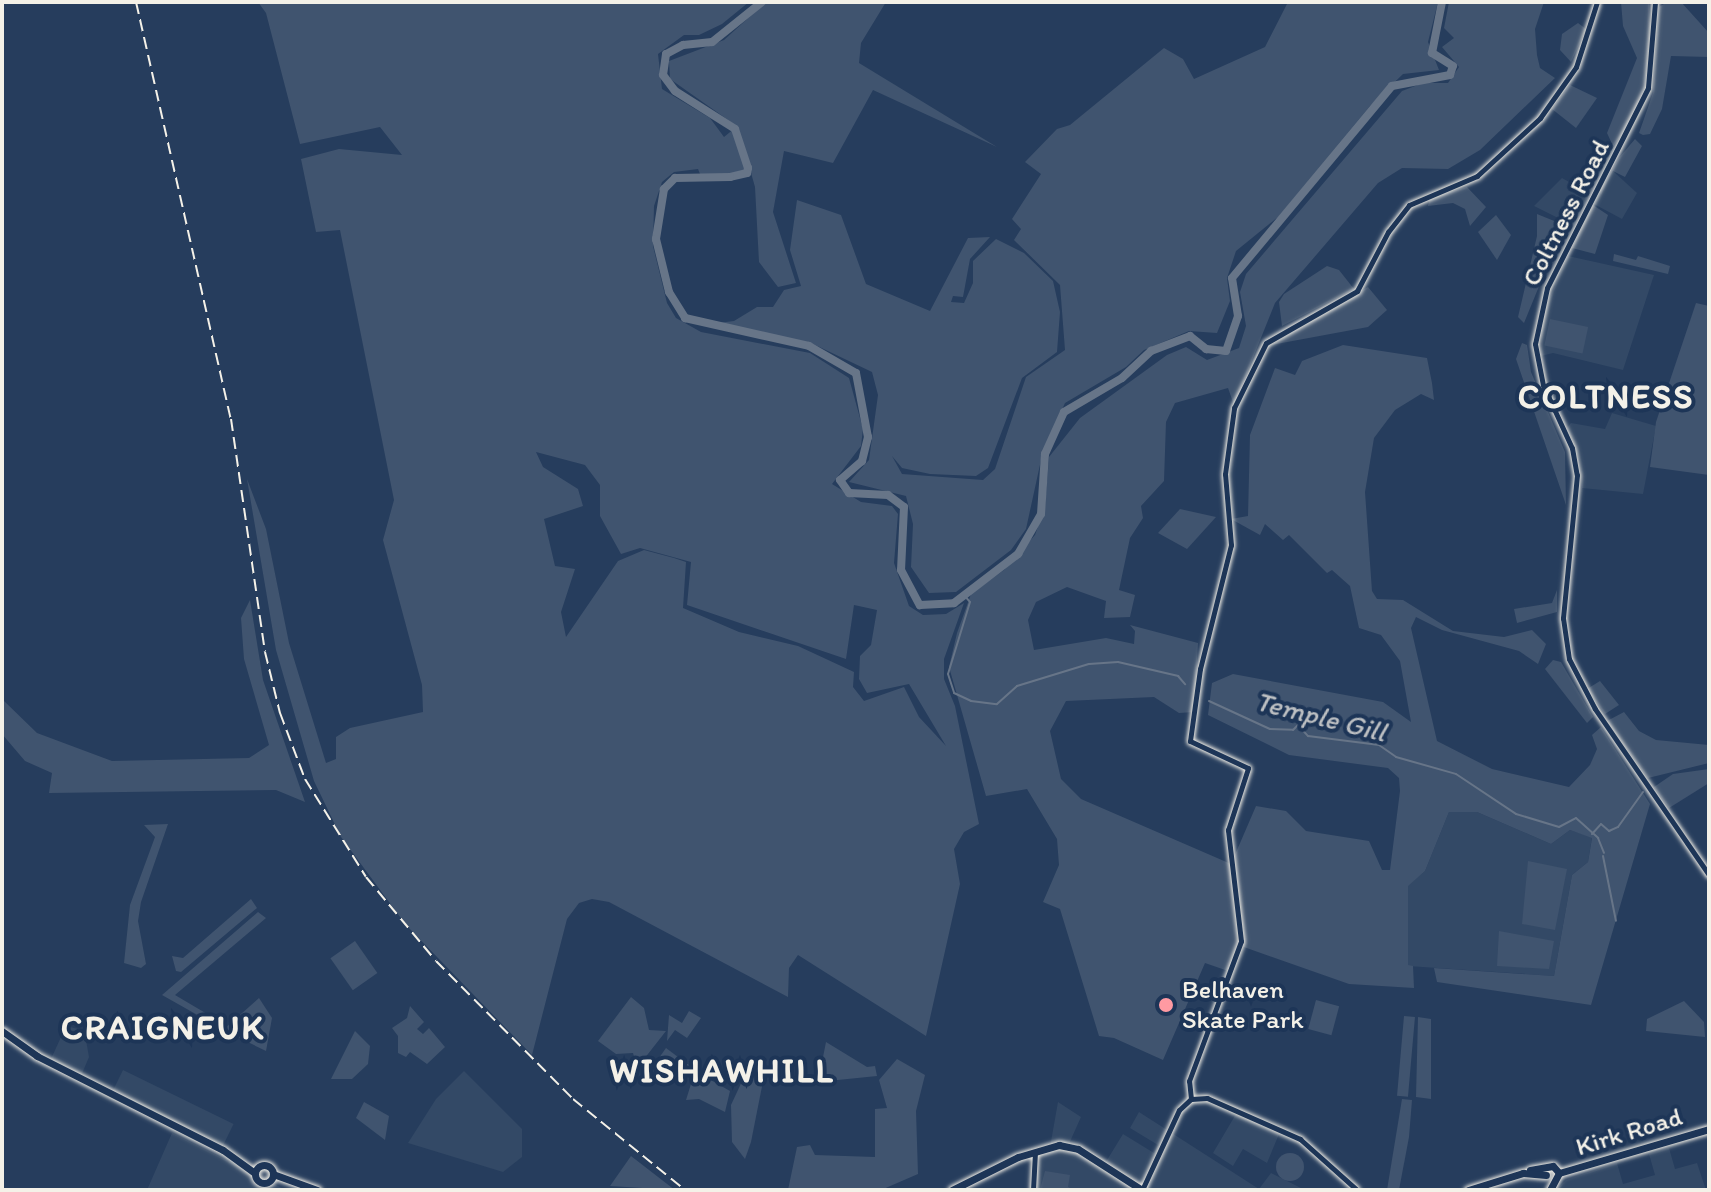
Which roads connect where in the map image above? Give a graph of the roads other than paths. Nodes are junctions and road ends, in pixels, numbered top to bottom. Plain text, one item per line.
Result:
1 (1597, 2) edge
2 (1655, 2) edge
3 (1709, 875) edge
4 (2, 1031) edge
5 (1191, 1099) junction
6 (1709, 1129) edge
7 (1035, 1151) junction
8 (256, 1171) junction
9 (1547, 1174) junction
10 (1559, 1175) junction
11 (272, 1176) junction
12 (317, 1190) edge
13 (952, 1190) edge
14 (1033, 1190) edge
15 (1142, 1190) edge
16 (1357, 1190) edge
17 (1468, 1190) edge
18 (1548, 1190) edge

1 - 5 street
2 - 3 street, Coltness Road
4 - 8 main road
5 - 15 street
5 - 16 street
6 - 10 main road, Kirk Road
7 - 13 main road
7 - 14 street
7 - 15 main road
8 - 11 main road
8 - 11 main road
9 - 10 main road, Kirk Road
9 - 10 main road, Kirk Road
9 - 17 main road
9 - 18 main road, Kirk Road
10 - 18 main road, Kirk Road
11 - 12 main road

